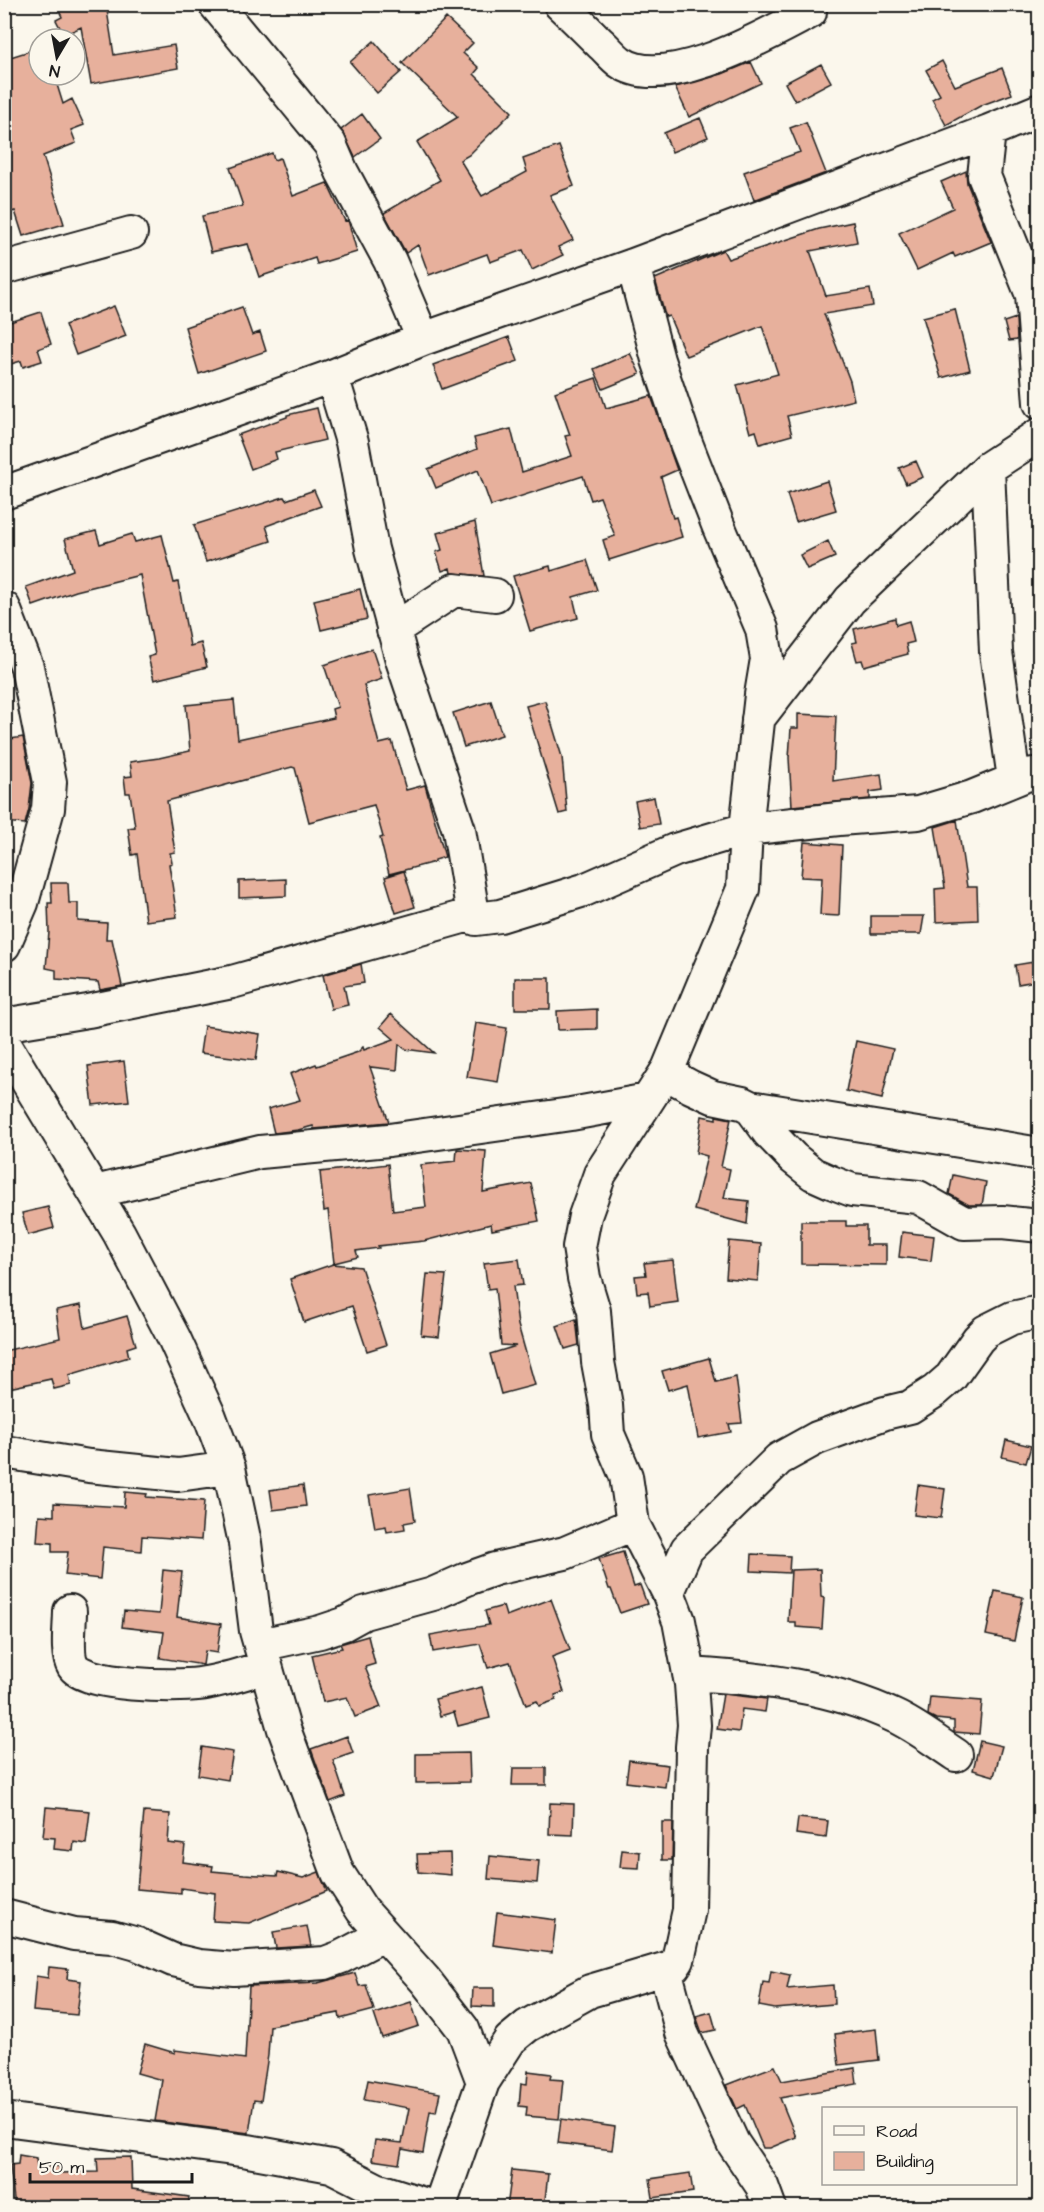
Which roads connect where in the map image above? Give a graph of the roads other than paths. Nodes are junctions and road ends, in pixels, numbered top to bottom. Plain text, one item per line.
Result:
1 (215, 4) edge
2 (560, 4) edge
3 (810, 4) edge
4 (1040, 110) edge
5 (988, 131) junction
6 (933, 152) junction
7 (984, 176) junction
8 (131, 233) dead end
9 (633, 264) junction
10 (4, 268) edge
11 (423, 339) junction
12 (332, 376) junction
13 (1040, 403) edge
14 (1040, 434) edge
15 (988, 468) junction
16 (4, 493) edge
17 (495, 595) dead end
18 (4, 608) edge
19 (393, 630) junction
20 (758, 720) junction
21 (1027, 776) edge
22 (746, 829) junction
23 (473, 914) junction
24 (4, 945) edge
25 (4, 1028) edge
26 (4, 1043) edge
27 (668, 1069) junction
28 (648, 1100) junction
29 (750, 1107) junction
30 (1040, 1154) edge
31 (95, 1192) junction
32 (1040, 1226) edge
33 (1040, 1312) edge
34 (4, 1452) edge
35 (229, 1468) junction
36 (639, 1534) junction
37 (687, 1549) junction
38 (668, 1592) junction
39 (70, 1611) dead end
40 (263, 1656) junction
41 (689, 1674) junction
42 (956, 1755) dead end
43 (4, 1916) edge
44 (383, 1935) junction
45 (665, 1969) junction
46 (483, 2082) junction
47 (4, 2119) edge
48 (437, 2208) edge
49 (770, 2208) edge

1 - 11 street
2 - 3 street
4 - 5 street
5 - 6 street
5 - 7 street
6 - 7 street
6 - 9 street
7 - 13 street
8 - 10 street
9 - 11 street
9 - 20 street
11 - 12 street
12 - 16 street
12 - 19 street
14 - 15 street
15 - 20 street
15 - 21 street
17 - 19 street
18 - 24 street
19 - 23 street
20 - 22 street
21 - 22 street
22 - 23 street
22 - 27 street
23 - 25 street
26 - 31 street
27 - 28 street
27 - 29 street
28 - 31 street
28 - 36 street
29 - 30 street
29 - 32 street
31 - 35 street
33 - 37 street
34 - 35 street
35 - 40 street
36 - 37 street
36 - 38 street
36 - 40 street
37 - 38 street
38 - 41 street
39 - 40 street
40 - 44 street
41 - 42 street
41 - 45 street
43 - 44 street
44 - 46 street
45 - 46 street
45 - 49 street
46 - 48 street
47 - 48 street

